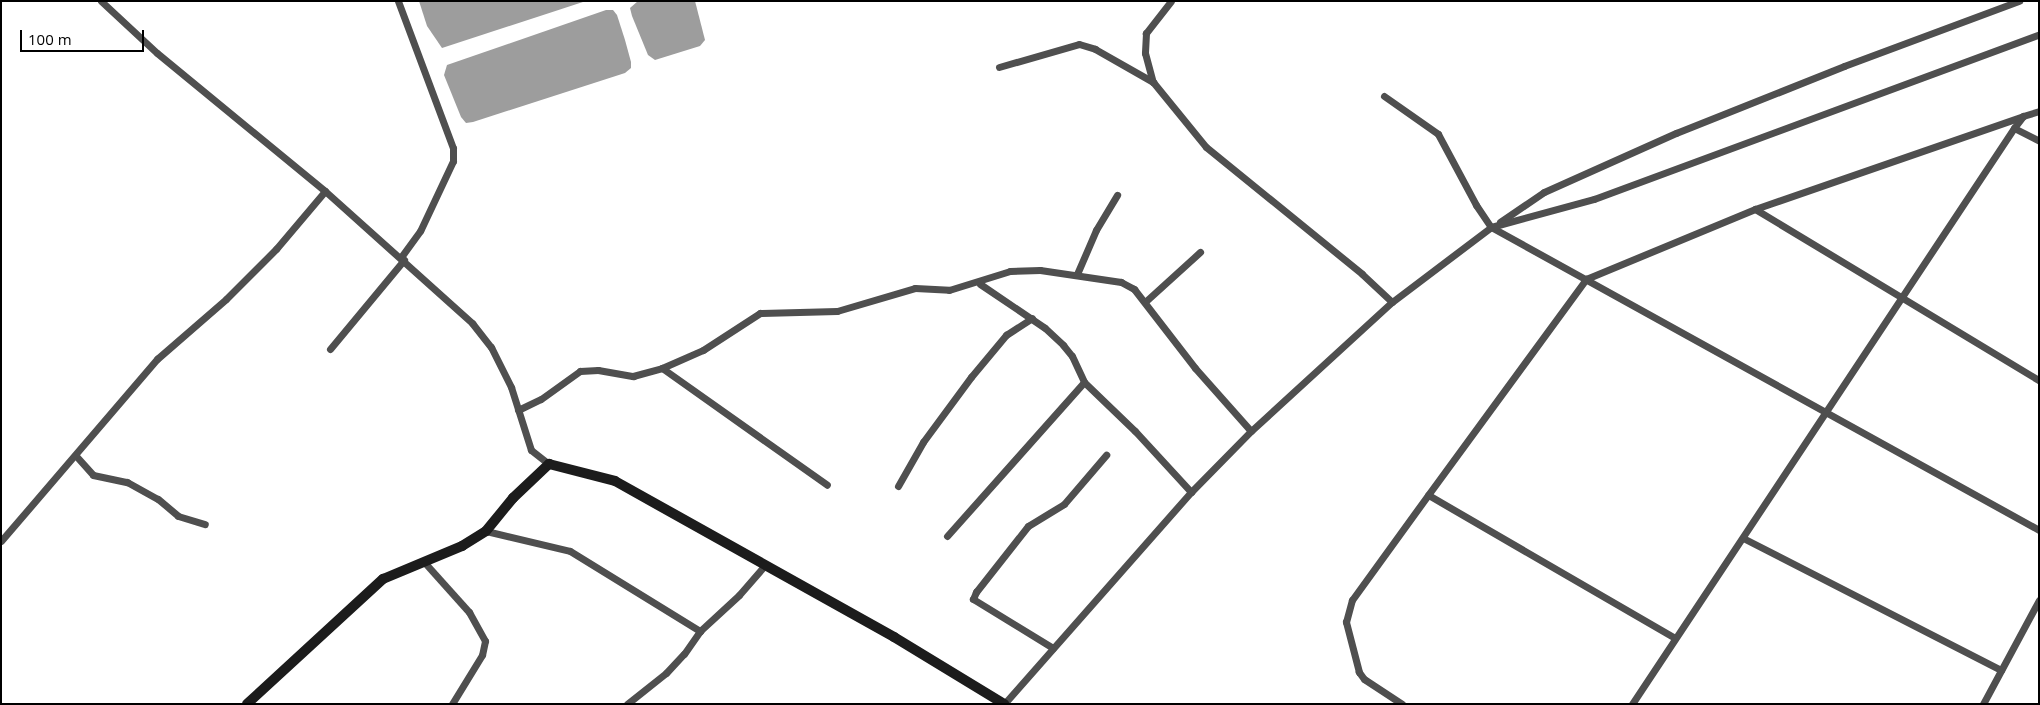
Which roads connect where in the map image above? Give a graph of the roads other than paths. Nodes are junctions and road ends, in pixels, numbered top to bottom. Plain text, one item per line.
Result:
1 (101, 1) edge
2 (398, 1) edge
3 (1171, 1) edge
4 (2018, 1) edge
5 (2039, 34) edge
6 (999, 67) dead end
7 (1153, 82) junction
8 (1384, 96) dead end
9 (2039, 111) edge
10 (2023, 116) junction
11 (2014, 128) junction
12 (2039, 141) edge
13 (325, 191) junction
14 (1117, 195) dead end
15 (1755, 209) junction
16 (1495, 225) junction
17 (1200, 252) dead end
18 (402, 258) junction
19 (1077, 274) junction
20 (1586, 279) junction
21 (980, 284) junction
22 (1900, 298) junction
23 (1146, 301) junction
24 (1392, 302) junction
25 (1032, 318) junction
26 (330, 350) dead end
27 (662, 368) junction
28 (2039, 380) edge
29 (1084, 382) junction
30 (518, 410) junction
31 (1823, 413) junction
32 (1251, 430) junction
33 (1106, 455) dead end
34 (77, 456) junction
35 (549, 464) junction
36 (828, 485) dead end
37 (898, 486) dead end
38 (1191, 492) junction
39 (1428, 495) junction
40 (205, 524) dead end
41 (2039, 530) edge
42 (486, 531) junction
43 (947, 536) dead end
44 (1743, 538) junction
45 (1, 541) edge
46 (425, 563) junction
47 (764, 566) junction
48 (2039, 600) edge
49 (700, 631) junction
50 (1675, 638) junction
51 (1053, 648) junction
52 (2001, 670) junction
53 (247, 704) edge
54 (452, 704) edge
55 (627, 704) edge
56 (1004, 704) edge
57 (1402, 704) edge
58 (1632, 704) edge
59 (1983, 704) edge

1 - 13 street
2 - 18 street
3 - 7 street
4 - 16 street
5 - 16 street
6 - 7 street
7 - 24 street
8 - 16 street
9 - 10 street
10 - 11 street
10 - 15 street
11 - 12 street
11 - 22 street
13 - 18 street
13 - 34 street
14 - 19 street
15 - 20 street
15 - 22 street
16 - 20 street
16 - 24 street
17 - 23 street
18 - 26 street
18 - 30 street
19 - 21 street
19 - 23 street
20 - 31 street
20 - 39 street
21 - 25 street
21 - 27 street
22 - 28 street
22 - 31 street
23 - 32 street
24 - 32 street
25 - 29 street
25 - 37 street
27 - 30 street
27 - 36 street
29 - 38 street
29 - 43 street
30 - 35 street
31 - 41 street
31 - 44 street
32 - 38 street
33 - 51 street
34 - 40 street
34 - 45 street
35 - 42 street
35 - 47 street
38 - 51 street
39 - 50 street
39 - 57 street
42 - 46 street
42 - 49 street
44 - 50 street
44 - 52 street
46 - 53 street
46 - 54 street
47 - 49 street
47 - 56 street
48 - 52 street
49 - 55 street
50 - 58 street
51 - 56 street
52 - 59 street

